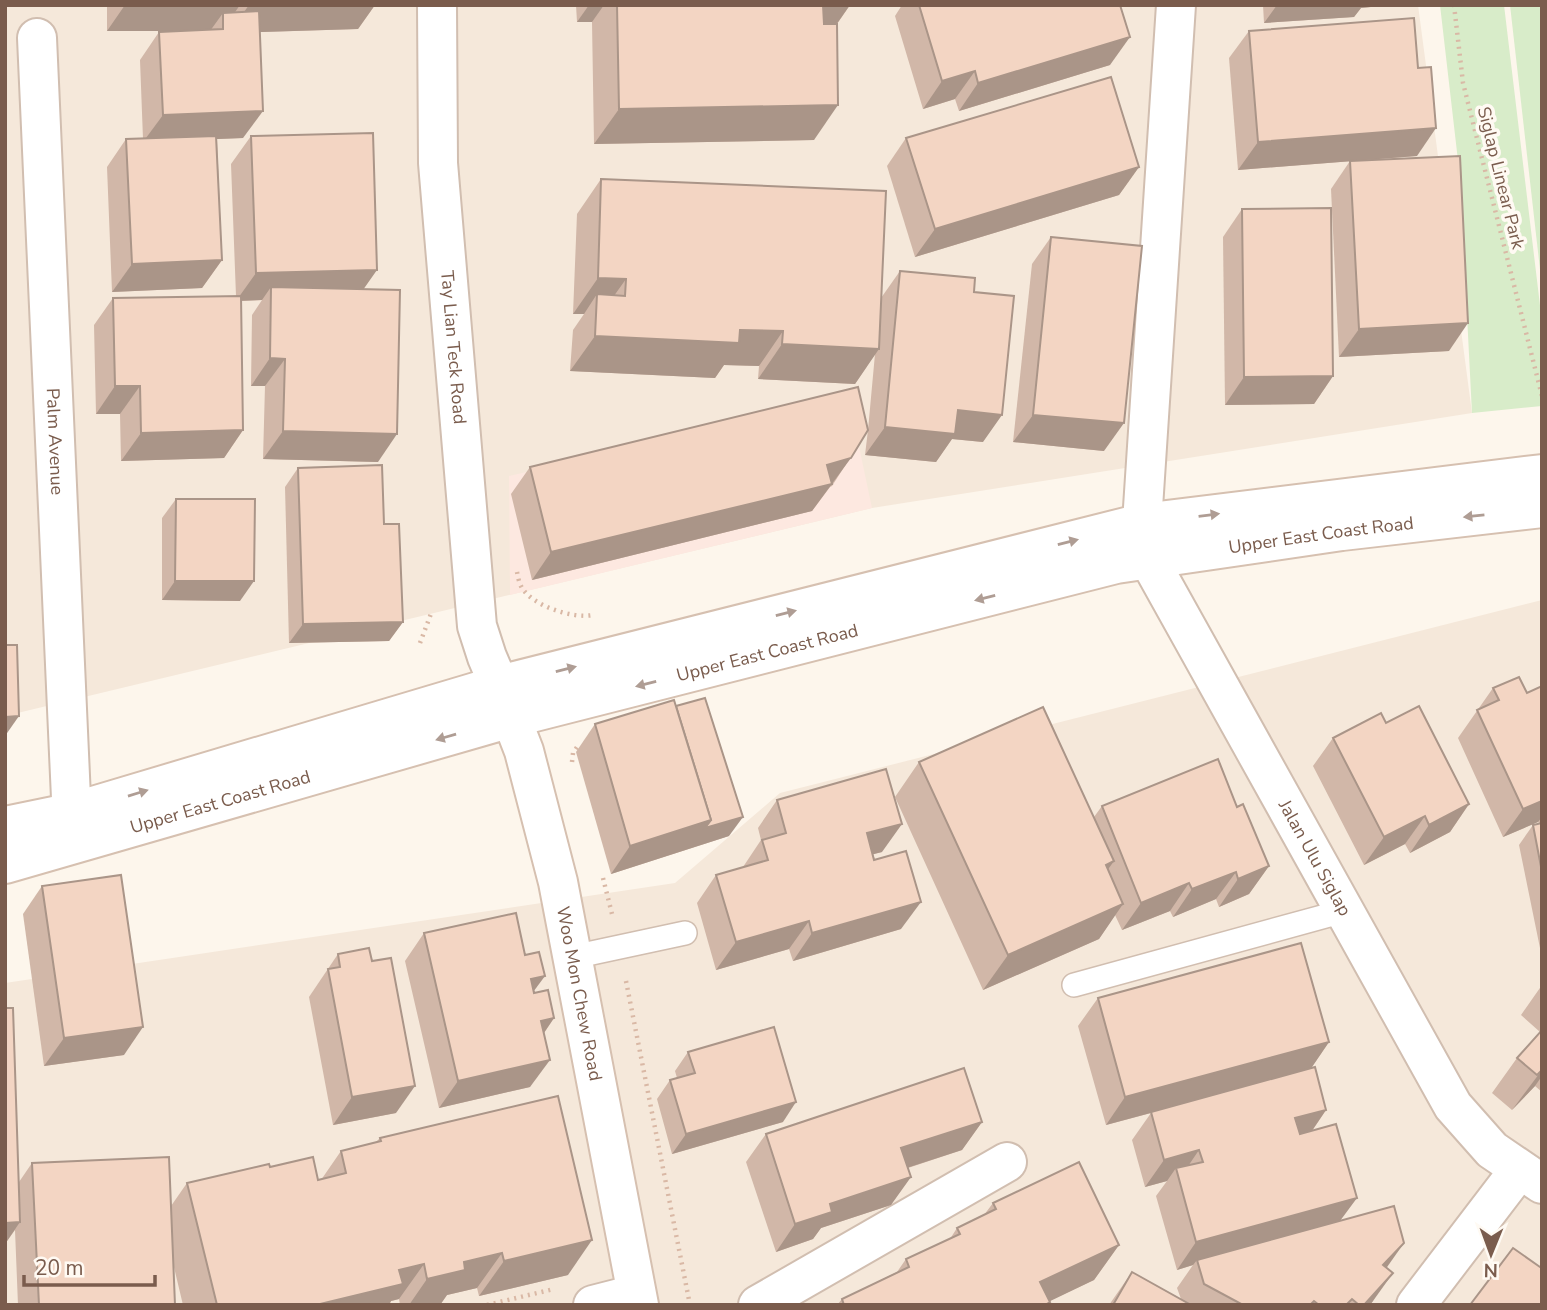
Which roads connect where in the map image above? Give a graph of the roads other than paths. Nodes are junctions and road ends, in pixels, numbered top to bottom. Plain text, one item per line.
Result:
1 (437, 5) edge
2 (1177, 5) edge
3 (37, 38) dead end
4 (1542, 474) edge
5 (1542, 508) edge
6 (1145, 541) junction
7 (505, 702) junction
8 (5, 826) edge
9 (73, 829) junction
10 (5, 864) edge
11 (1344, 911) junction
12 (685, 933) dead end
13 (573, 957) junction
14 (1074, 985) dead end
15 (1007, 1162) dead end
16 (1530, 1177) edge
17 (637, 1300) edge
18 (593, 1305) edge
19 (758, 1305) edge
20 (1416, 1305) edge

1 - 7 street, Tay Lian Teck Road
2 - 6 street
3 - 9 street, Palm Avenue
6 -> 4 street, Upper East Coast Road
5 -> 6 street, Upper East Coast Road
6 - 7 street, Upper East Coast Road
6 - 11 street, Jalan Ulu Siglap
7 - 9 street, Upper East Coast Road
7 - 13 street, Woo Mon Chew Road
8 - 9 street, Upper East Coast Road
9 - 10 street, Upper East Coast Road
11 - 14 lane
11 - 16 street, Jalan Ulu Siglap
12 - 13 lane
13 - 17 street, Woo Mon Chew Road
15 - 19 street
16 - 20 street, Jalan Ulu Siglap
17 - 18 street

